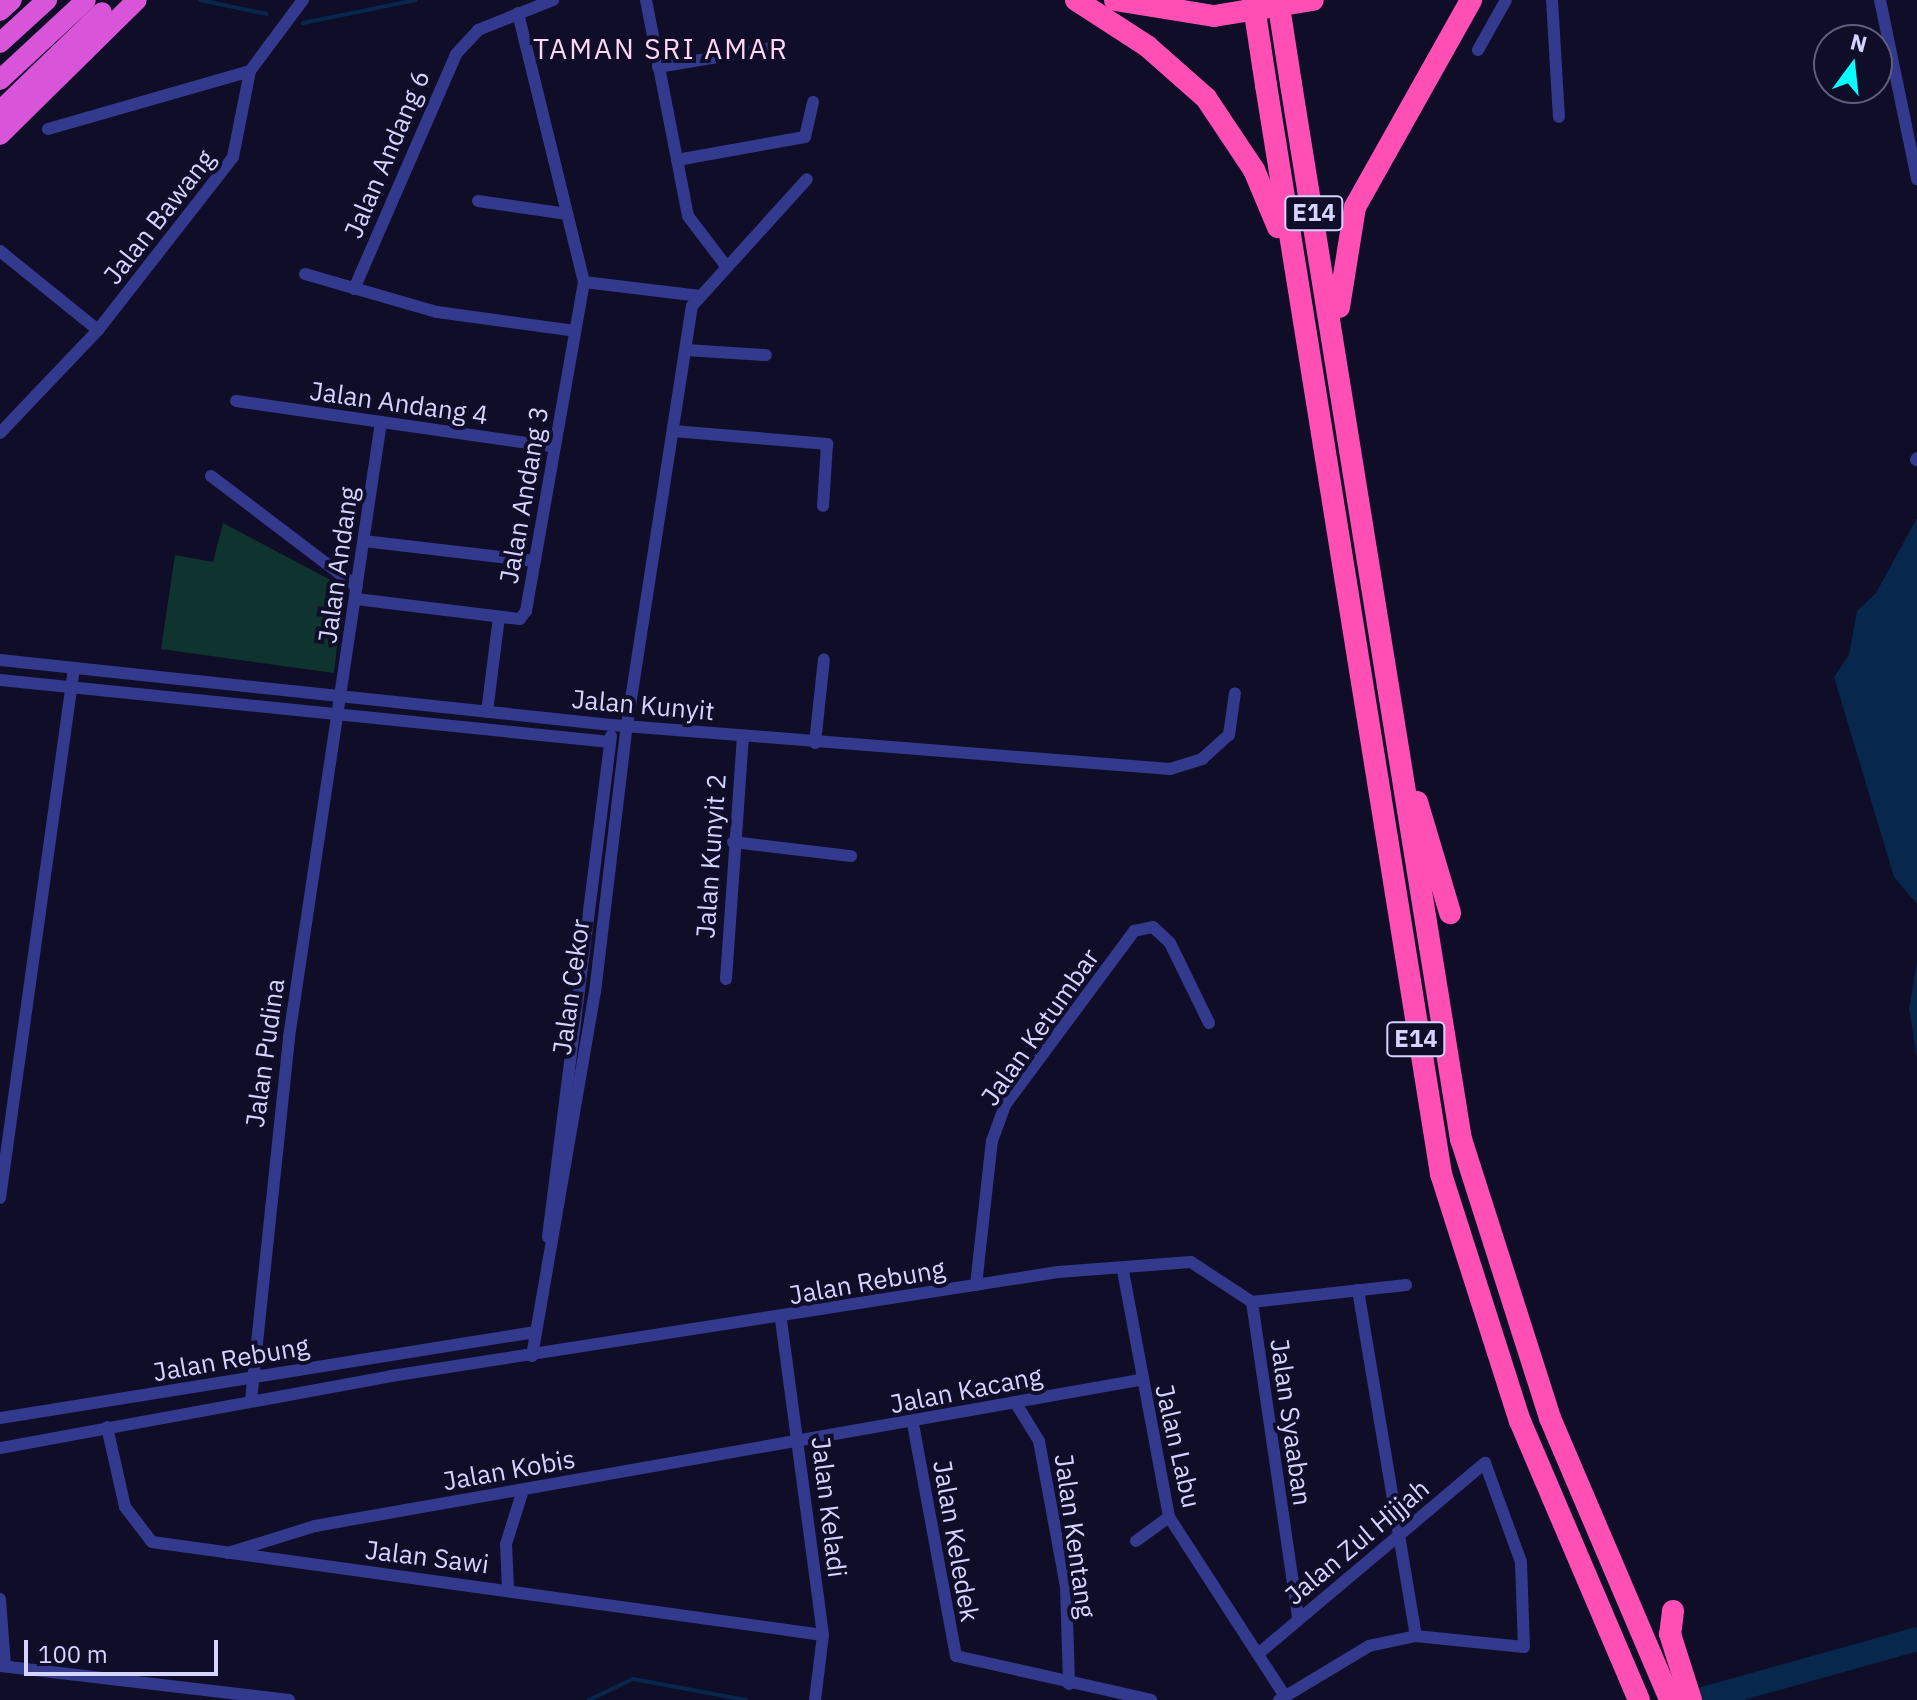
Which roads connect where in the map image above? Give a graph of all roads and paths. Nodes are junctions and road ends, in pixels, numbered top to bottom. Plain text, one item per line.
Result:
1 (12, 0) edge
2 (47, 0) edge
3 (86, 0) edge
4 (117, 0) edge
5 (137, 0) edge
6 (303, 0) edge
7 (553, 0) edge
8 (646, 0) edge
9 (1076, 0) edge
10 (1115, 0) edge
11 (1253, 0) edge
12 (1278, 0) edge
13 (1313, 0) edge
14 (1471, 0) edge
15 (1506, 0) edge
16 (1552, 0) edge
17 (1880, 0) edge
18 (0, 11) edge
19 (518, 13) junction
20 (0, 43) edge
21 (771, 48) dead end
22 (1478, 50) dead end
23 (658, 67) junction
24 (250, 71) junction
25 (0, 80) edge
26 (813, 102) dead end
27 (0, 111) edge
28 (1559, 117) dead end
29 (48, 129) dead end
30 (0, 135) edge
31 (677, 160) junction
32 (807, 179) dead end
33 (1917, 179) edge
34 (478, 201) dead end
35 (567, 214) junction
36 (0, 251) edge
37 (1290, 258) junction
38 (726, 266) junction
39 (305, 274) dead end
40 (584, 282) junction
41 (354, 289) junction
42 (700, 296) junction
43 (98, 330) junction
44 (575, 331) junction
45 (1336, 342) junction
46 (686, 350) junction
47 (766, 355) dead end
48 (236, 401) dead end
49 (381, 422) junction
50 (673, 431) junction
51 (0, 433) edge
52 (555, 447) junction
53 (211, 476) dead end
54 (823, 506) dead end
55 (364, 541) junction
56 (535, 561) junction
57 (356, 593) junction
58 (499, 617) junction
59 (824, 659) dead end
60 (0, 660) edge
61 (74, 668) junction
62 (0, 680) edge
63 (71, 688) junction
64 (1235, 693) dead end
65 (342, 696) junction
66 (487, 712) junction
67 (339, 714) junction
68 (612, 725) junction
69 (627, 725) junction
70 (743, 736) junction
71 (1397, 736) junction
72 (584, 739) junction
73 (610, 742) junction
74 (815, 743) junction
75 (607, 770) junction
76 (733, 842) junction
77 (851, 856) dead end
78 (1450, 913) dead end
79 (726, 979) dead end
80 (1209, 1023) dead end
81 (0, 1198) edge
82 (549, 1253) junction
83 (1123, 1271) junction
84 (976, 1285) junction
85 (1406, 1285) dead end
86 (1358, 1290) junction
87 (1252, 1302) junction
88 (781, 1320) junction
89 (535, 1332) junction
90 (532, 1356) junction
91 (551, 1356) junction
92 (249, 1380) junction
93 (1140, 1380) junction
94 (251, 1400) junction
95 (1015, 1402) junction
96 (2, 1416) edge
97 (913, 1424) junction
98 (107, 1427) junction
99 (799, 1442) junction
100 (0, 1448) edge
101 (523, 1490) junction
102 (1169, 1517) junction
103 (1401, 1535) junction
104 (1136, 1541) dead end
105 (228, 1553) junction
106 (508, 1589) junction
107 (0, 1599) edge
108 (1673, 1611) dead end
109 (1298, 1619) junction
110 (823, 1635) junction
111 (1416, 1636) junction
112 (1258, 1654) junction
113 (2, 1666) edge
114 (1069, 1684) junction
115 (240, 1697) edge
116 (1282, 1698) edge
117 (289, 1700) edge
118 (815, 1700) edge
119 (1151, 1700) edge
120 (1639, 1700) edge
121 (1670, 1700) edge
122 (1691, 1700) edge

1 - 18 highway
2 - 20 highway
3 - 25 highway
4 - 27 highway
5 - 30 highway
6 - 24 street, Jalan Bawang
7 - 19 street, Jalan Andang 6
8 - 23 street
9 - 37 highway
10 - 13 highway
11 - 37 highway, E14, bridge
12 - 45 highway, E14, bridge
14 - 45 highway
15 - 22 street
16 - 28 street
17 - 33 street
19 - 35 street, Jalan Andang 3
19 - 41 street, Jalan Andang 6
21 - 23 street
23 - 31 street
24 - 29 street
24 - 43 street, Jalan Bawang
26 - 31 street
31 - 38 street
32 - 38 street, Jalan Cekor
34 - 35 street
35 - 40 street, Jalan Andang 3
36 - 43 street
37 - 120 highway, E14
38 - 42 street, Jalan Cekor
39 - 41 street
40 - 42 street
40 - 44 street, Jalan Andang 3
41 - 44 street
42 - 46 street, Jalan Cekor
43 - 51 street, Jalan Bawang
44 - 52 street, Jalan Andang 3
45 - 71 highway, E14
46 - 47 street
46 - 50 street, Jalan Cekor
48 - 49 street, Jalan Andang 4
49 - 52 street, Jalan Andang 4
49 - 55 street, Jalan Andang
50 - 54 street
50 - 69 street, Jalan Cekor
52 - 56 street, Jalan Andang 3
53 - 57 street
55 - 56 street
55 - 57 street, Jalan Andang
56 - 58 street, Jalan Andang 3
57 - 58 street, Jalan Andang 3
57 - 65 street, Jalan Andang
58 - 66 street
59 - 74 street
60 - 61 street, Jalan Kunyit
61 - 63 street
61 - 65 street, Jalan Kunyit
62 - 63 street, Jalan Kunyit
63 - 67 street, Jalan Kunyit
63 - 81 street
64 - 74 street, Jalan Kunyit
65 - 66 street, Jalan Kunyit
65 - 67 street, Jalan Andang
66 - 68 street, Jalan Kunyit
67 - 72 street, Jalan Kunyit
67 - 92 street, Jalan Pudina
68 - 69 street, Jalan Kunyit
68 - 73 street, Jalan Cekor
69 - 70 street, Jalan Kunyit
69 - 73 street
69 - 82 street, Jalan Cekor
70 - 74 street, Jalan Kunyit
70 - 76 street, Jalan Kunyit 2
71 - 78 highway
71 - 121 highway, E14
72 - 73 street, Jalan Kunyit
72 - 75 street
73 - 75 street, Jalan Cekor
75 - 82 street, Jalan Cekor
76 - 77 street
76 - 79 street, Jalan Kunyit 2
80 - 84 street, Jalan Ketumbar
82 - 89 street, Jalan Cekor
83 - 84 street, Jalan Rebung
83 - 87 street, Jalan Rebung
83 - 93 street, Jalan Labu
84 - 88 street, Jalan Rebung
85 - 86 street
86 - 87 street
86 - 103 street
87 - 109 street, Jalan Syaaban
88 - 91 street, Jalan Rebung
88 - 99 street, Jalan Keladi
89 - 90 street, Jalan Cekor
89 - 91 street
89 - 92 street, Jalan Rebung
90 - 91 street, Jalan Rebung
90 - 94 street, Jalan Rebung
92 - 94 street, Jalan Pudina
92 - 96 street, Jalan Rebung
93 - 95 street, Jalan Kacang
93 - 102 street, Jalan Labu
94 - 98 street, Jalan Rebung
95 - 97 street, Jalan Kacang
95 - 114 street, Jalan Kentang
97 - 99 street, Jalan Kacang
97 - 114 street, Jalan Keledek
98 - 100 street, Jalan Rebung
98 - 105 street, Jalan Sawi
99 - 101 street, Jalan Kobis
99 - 110 street, Jalan Keladi
101 - 105 street, Jalan Kobis
101 - 106 street
102 - 104 street
102 - 112 street, Jalan Labu
103 - 109 street, Jalan Zul Hijjah
103 - 111 street
103 - 111 street, Jalan Zul Hijjah
105 - 106 street, Jalan Sawi
106 - 110 street, Jalan Sawi
107 - 113 street
108 - 122 highway
109 - 112 street, Jalan Zul Hijjah
110 - 118 street, Jalan Keladi
111 - 116 street
112 - 116 street, Jalan Labu
113 - 115 street
114 - 119 street, Jalan Keledek
115 - 117 street

